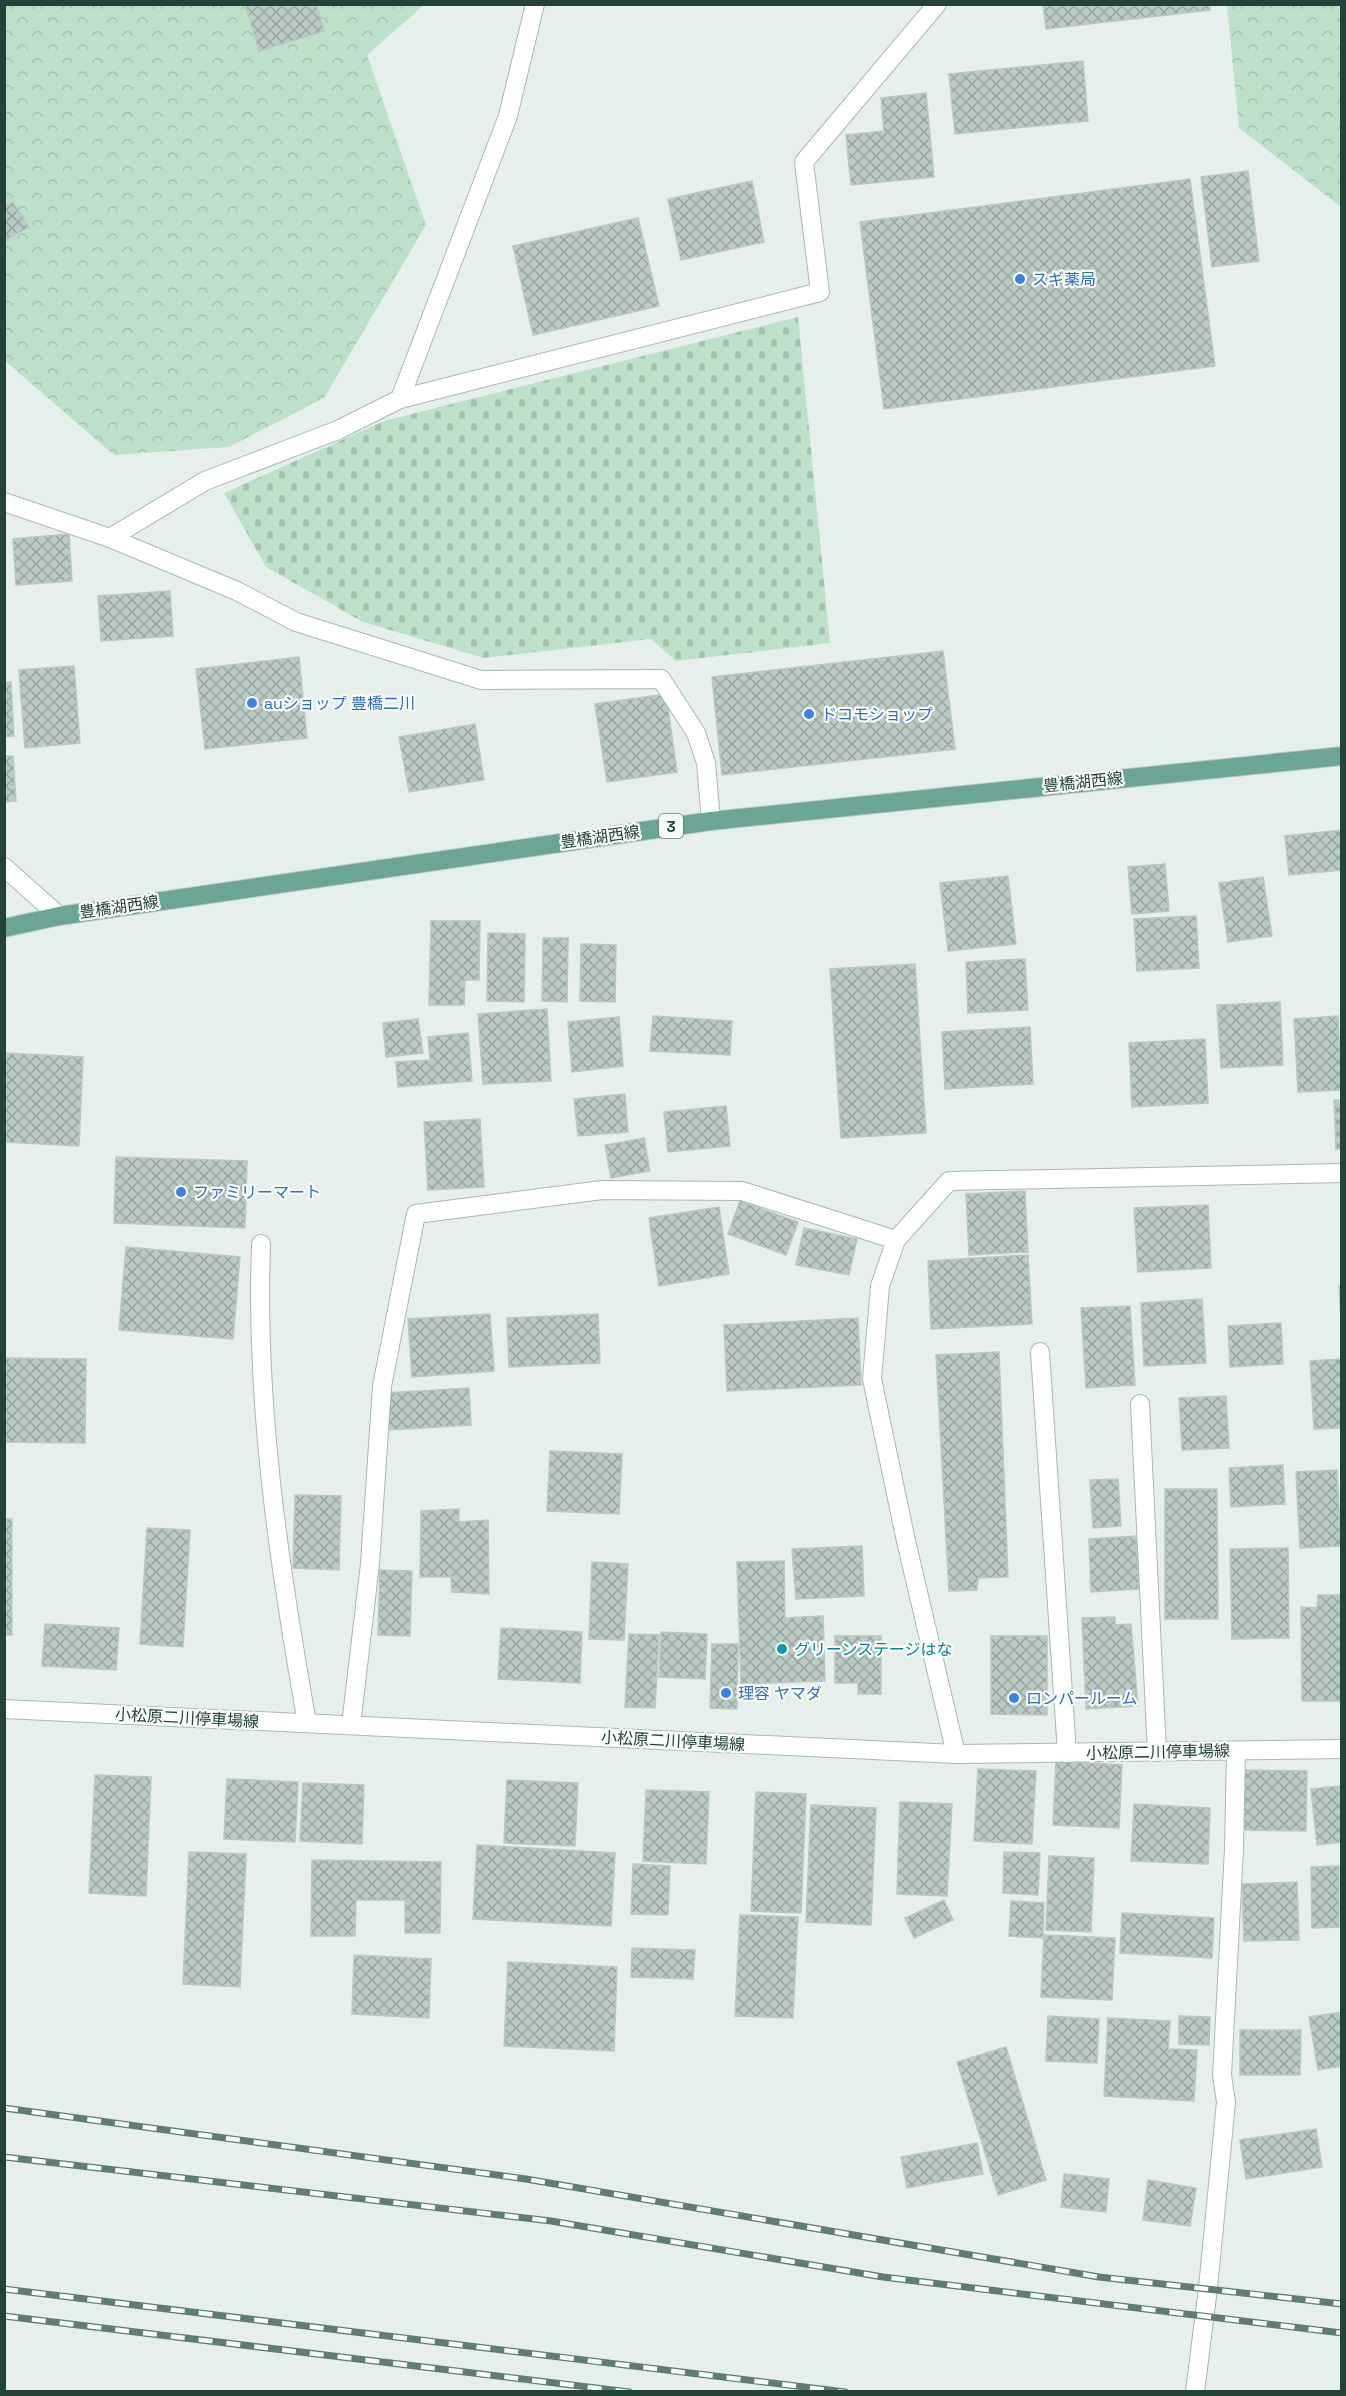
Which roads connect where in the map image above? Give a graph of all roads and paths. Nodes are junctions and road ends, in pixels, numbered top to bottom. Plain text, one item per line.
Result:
1 (535, 4) edge
2 (937, 4) edge
3 (400, 399) junction
4 (4, 502) edge
5 (110, 538) junction
6 (1341, 756) edge
7 (711, 820) junction
8 (4, 867) edge
9 (59, 916) junction
10 (4, 928) edge
11 (1341, 1173) edge
12 (896, 1240) junction
13 (261, 1244) dead end
14 (1040, 1352) dead end
15 (1140, 1404) dead end
16 (4, 1709) edge
17 (307, 1723) junction
18 (351, 1725) junction
19 (1341, 1749) edge
20 (1236, 1751) junction
21 (1157, 1752) junction
22 (1067, 1753) junction
23 (956, 1754) junction
24 (1195, 2391) edge

1 - 3 street
2 - 3 street
3 - 5 street
4 - 5 street
5 - 7 street
6 - 7 main road, 豊橋湖西線 / 3
7 - 9 main road, 豊橋湖西線 / 3
8 - 9 street
9 - 10 main road, 豊橋湖西線 / 3
11 - 12 street
12 - 18 street
12 - 23 street
13 - 17 street
14 - 22 street
15 - 21 street
16 - 17 street, 小松原二川停車場線
17 - 18 street, 小松原二川停車場線
18 - 23 street, 小松原二川停車場線
19 - 20 street, 小松原二川停車場線
20 - 21 street, 小松原二川停車場線
20 - 24 street
21 - 22 street, 小松原二川停車場線
22 - 23 street, 小松原二川停車場線

